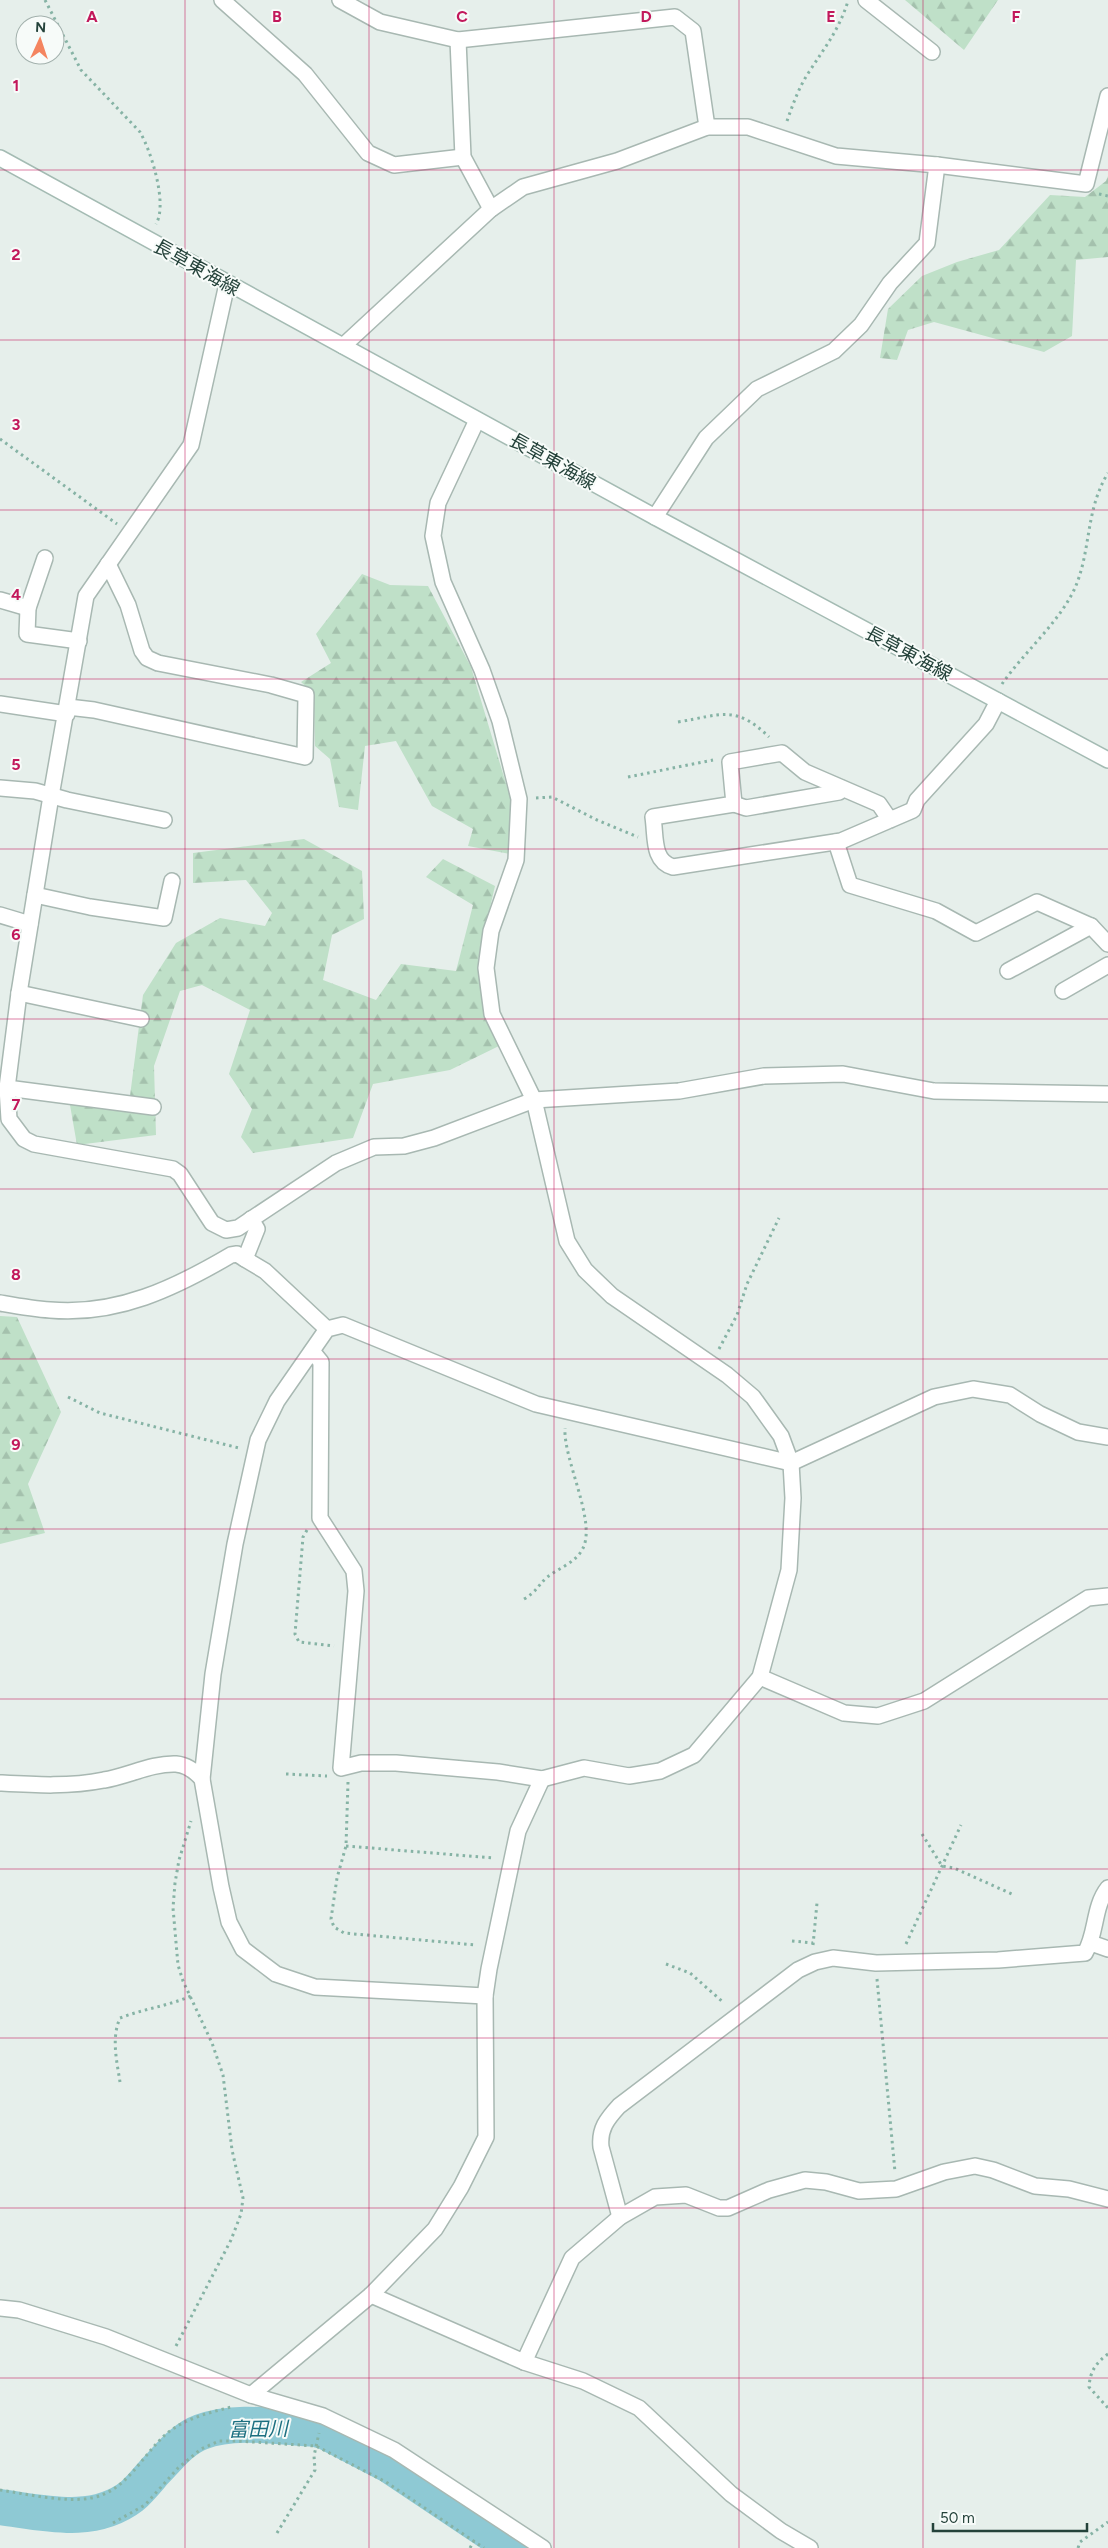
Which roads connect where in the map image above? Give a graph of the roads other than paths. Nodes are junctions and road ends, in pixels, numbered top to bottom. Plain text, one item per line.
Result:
1 (222, 0) edge
2 (340, 0) edge
3 (866, 0) edge
4 (458, 40) junction
5 (932, 52) dead end
6 (1108, 96) edge
7 (707, 127) junction
8 (463, 157) junction
9 (0, 158) edge
10 (937, 165) junction
11 (491, 209) junction
12 (227, 284) junction
13 (343, 346) junction
14 (477, 420) junction
15 (655, 517) junction
16 (45, 558) dead end
17 (108, 564) junction
18 (0, 600) edge
19 (28, 608) junction
20 (79, 641) junction
21 (996, 700) junction
22 (0, 704) edge
23 (68, 710) junction
24 (1108, 760) edge
25 (0, 788) edge
26 (841, 788) junction
27 (51, 796) junction
28 (734, 804) junction
29 (164, 820) dead end
30 (890, 820) junction
31 (836, 842) junction
32 (172, 881) dead end
33 (35, 895) junction
34 (0, 916) edge
35 (30, 924) junction
36 (1091, 926) junction
37 (1108, 944) edge
38 (1108, 965) edge
39 (1008, 971) dead end
40 (1064, 991) dead end
41 (19, 993) junction
42 (141, 1019) dead end
43 (7, 1088) junction
44 (1108, 1094) edge
45 (534, 1100) junction
46 (152, 1107) dead end
47 (251, 1219) junction
48 (245, 1259) junction
49 (0, 1303) edge
50 (327, 1329) junction
51 (312, 1350) junction
52 (1108, 1437) edge
53 (791, 1463) junction
54 (1108, 1596) edge
55 (760, 1677) junction
56 (202, 1779) junction
57 (542, 1779) junction
58 (0, 1783) edge
59 (1108, 1888) edge
60 (1091, 1943) junction
61 (1108, 1949) edge
62 (485, 1996) junction
63 (1108, 2199) edge
64 (620, 2217) junction
65 (371, 2295) junction
66 (0, 2308) edge
67 (524, 2362) junction
68 (250, 2395) junction
69 (543, 2548) edge
70 (810, 2548) edge

1 - 8 street
2 - 4 street
3 - 5 street
4 - 7 street
4 - 8 street
6 - 10 street
7 - 10 street
7 - 11 street
8 - 11 street
9 - 12 street, 長草東海線
10 - 15 street
11 - 13 street
12 - 13 street, 長草東海線
12 - 17 street
13 - 14 street, 長草東海線
14 - 15 street, 長草東海線
14 - 45 street
15 - 21 street, 長草東海線
16 - 19 street
17 - 20 street
17 - 23 street
18 - 19 street
19 - 20 street
20 - 23 street
21 - 24 street, 長草東海線
21 - 30 street
22 - 23 street
23 - 27 street
25 - 27 street
26 - 28 street
26 - 28 street
26 - 30 street
27 - 29 street
27 - 33 street
28 - 31 street
30 - 31 street
31 - 36 street
32 - 33 street
33 - 35 street
34 - 35 street
35 - 41 street
36 - 37 street
36 - 39 street
38 - 40 street
41 - 42 street
41 - 43 street
43 - 46 street
43 - 47 street
44 - 45 street
45 - 47 street
45 - 53 street
47 - 48 street
48 - 49 street
48 - 50 street
50 - 51 street
50 - 53 street
51 - 56 street
51 - 57 street
52 - 53 street
53 - 55 street
54 - 55 street
55 - 57 street
56 - 58 street
56 - 62 street
57 - 62 street
59 - 60 street
60 - 61 street
60 - 64 street
62 - 65 street
63 - 64 street
64 - 67 street
65 - 67 street
65 - 68 street
66 - 68 street
67 - 70 street
68 - 69 street

